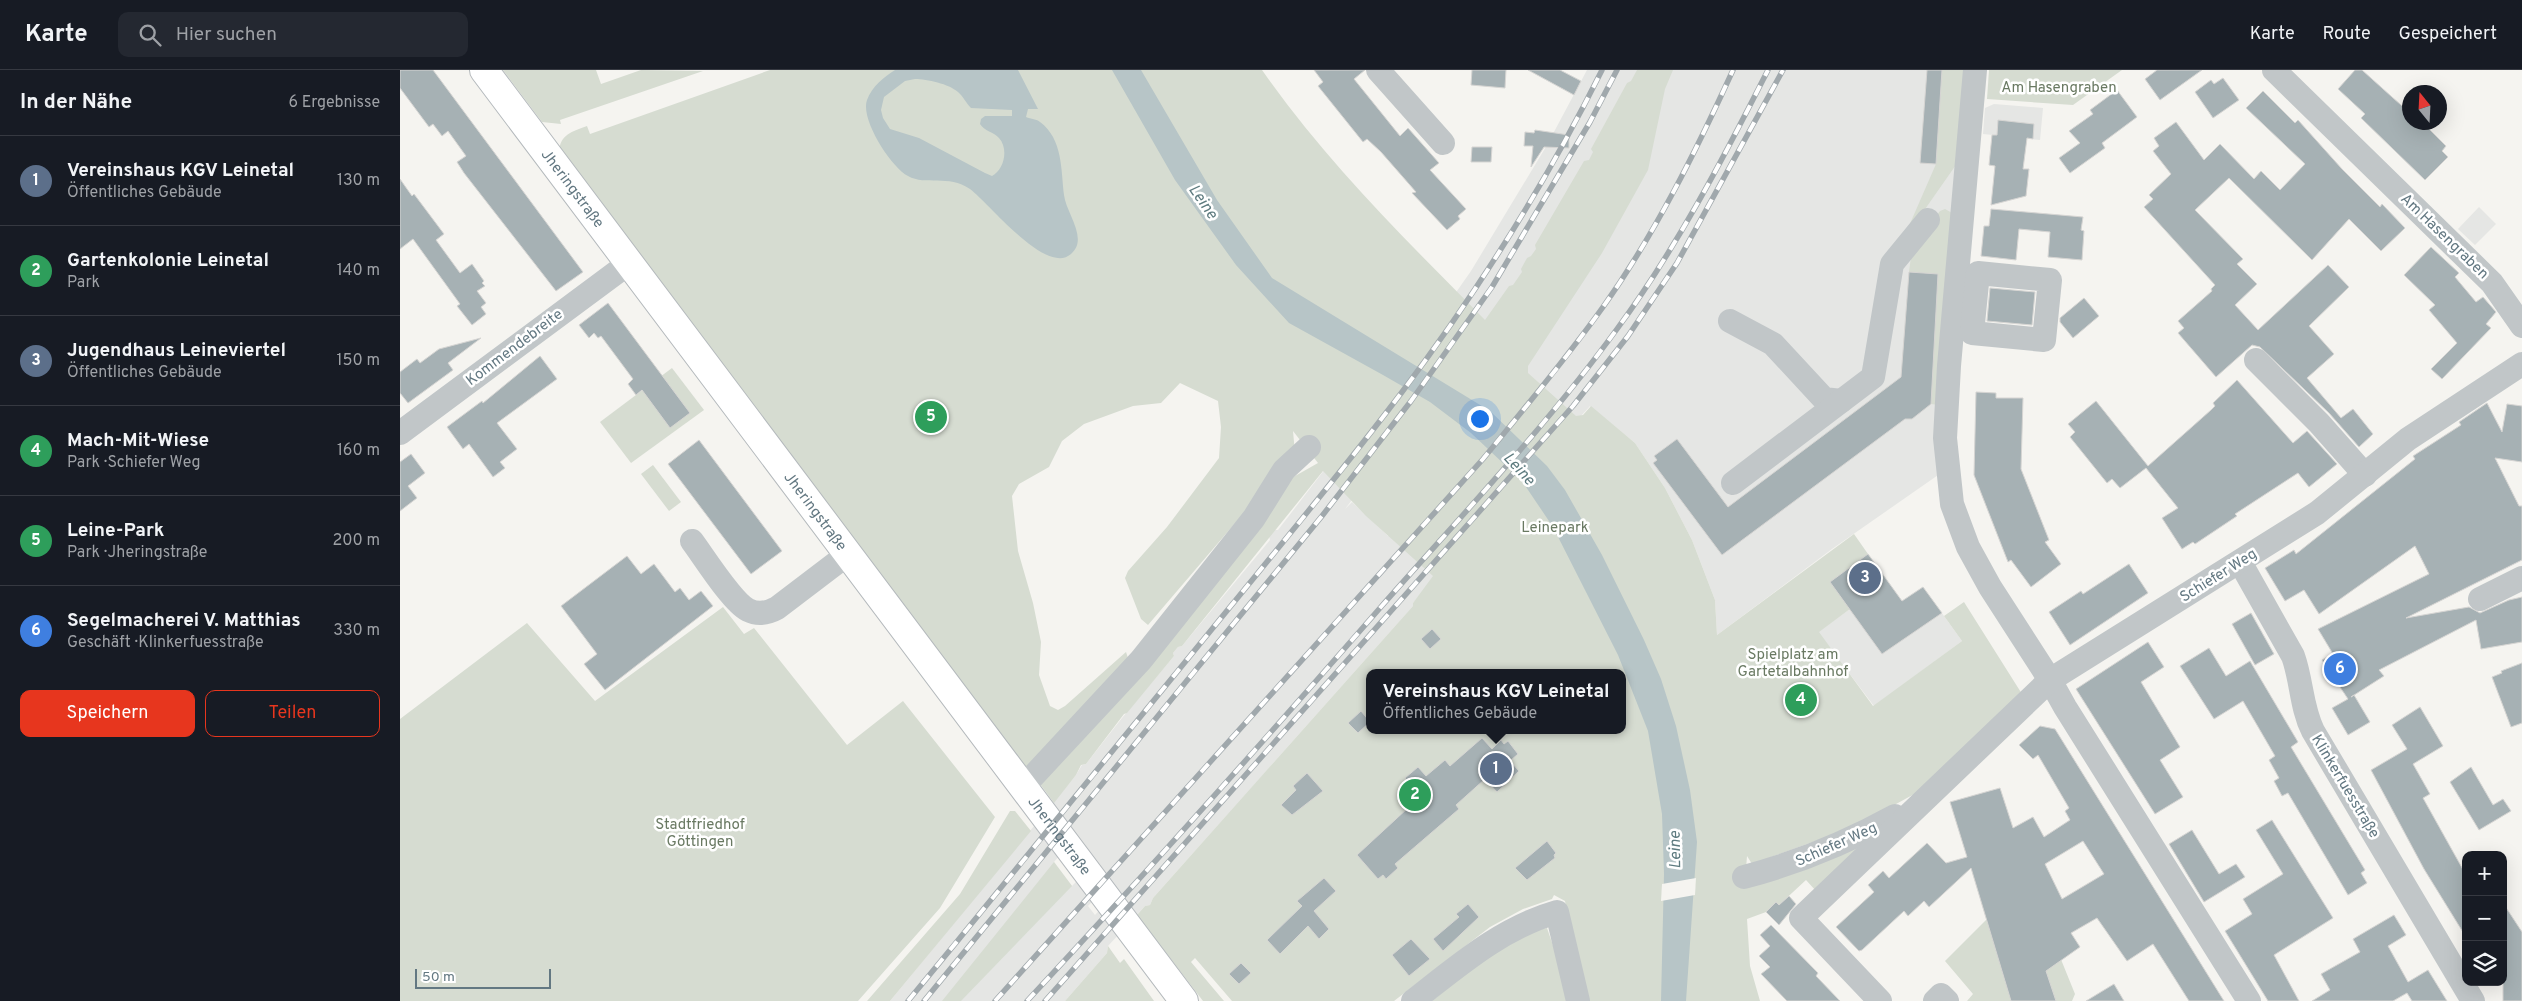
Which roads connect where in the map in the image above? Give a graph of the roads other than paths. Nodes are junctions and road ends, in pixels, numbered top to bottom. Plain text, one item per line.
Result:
1 (484, 70) edge
2 (1378, 70) edge
3 (1975, 70) edge
4 (2274, 70) edge
5 (1443, 143) dead end
6 (1928, 220) dead end
7 (628, 263) junction
8 (1730, 320) dead end
9 (2522, 326) edge
10 (2256, 360) dead end
11 (2522, 364) edge
12 (1841, 401) junction
13 (400, 433) edge
14 (1309, 447) dead end
15 (2365, 475) junction
16 (1733, 482) dead end
17 (692, 541) dead end
18 (848, 554) junction
19 (2240, 562) junction
20 (2522, 578) edge
21 (2480, 600) dead end
22 (2050, 680) junction
23 (1023, 787) junction
24 (1925, 800) junction
25 (1744, 877) dead end
26 (1184, 1001) edge
27 (1413, 1001) edge
28 (1578, 1001) edge
29 (1880, 1001) edge
30 (1935, 1001) edge
31 (1947, 1001) edge
32 (2249, 1001) edge
33 (2473, 1001) edge

1 - 7 main road, Jheringstraße
2 - 5 street
3 - 22 street
4 - 9 street, Am Hasengraben
6 - 12 street
7 - 13 street, Kommendebreite
7 - 18 main road, Jheringstraße
8 - 12 street
10 - 15 street
11 - 15 street, Schiefer Weg
12 - 16 street
14 - 23 street
15 - 19 street, Schiefer Weg
17 - 18 street
18 - 23 main road, Jheringstraße
19 - 22 street, Schiefer Weg
19 - 33 street, Klinkerfuesstraße
20 - 21 street
22 - 24 street, Schiefer Weg
22 - 32 street
23 - 26 main road, Jheringstraße
24 - 25 street, Schiefer Weg
24 - 29 street, Schiefer Weg
27 - 28 street
30 - 31 street

